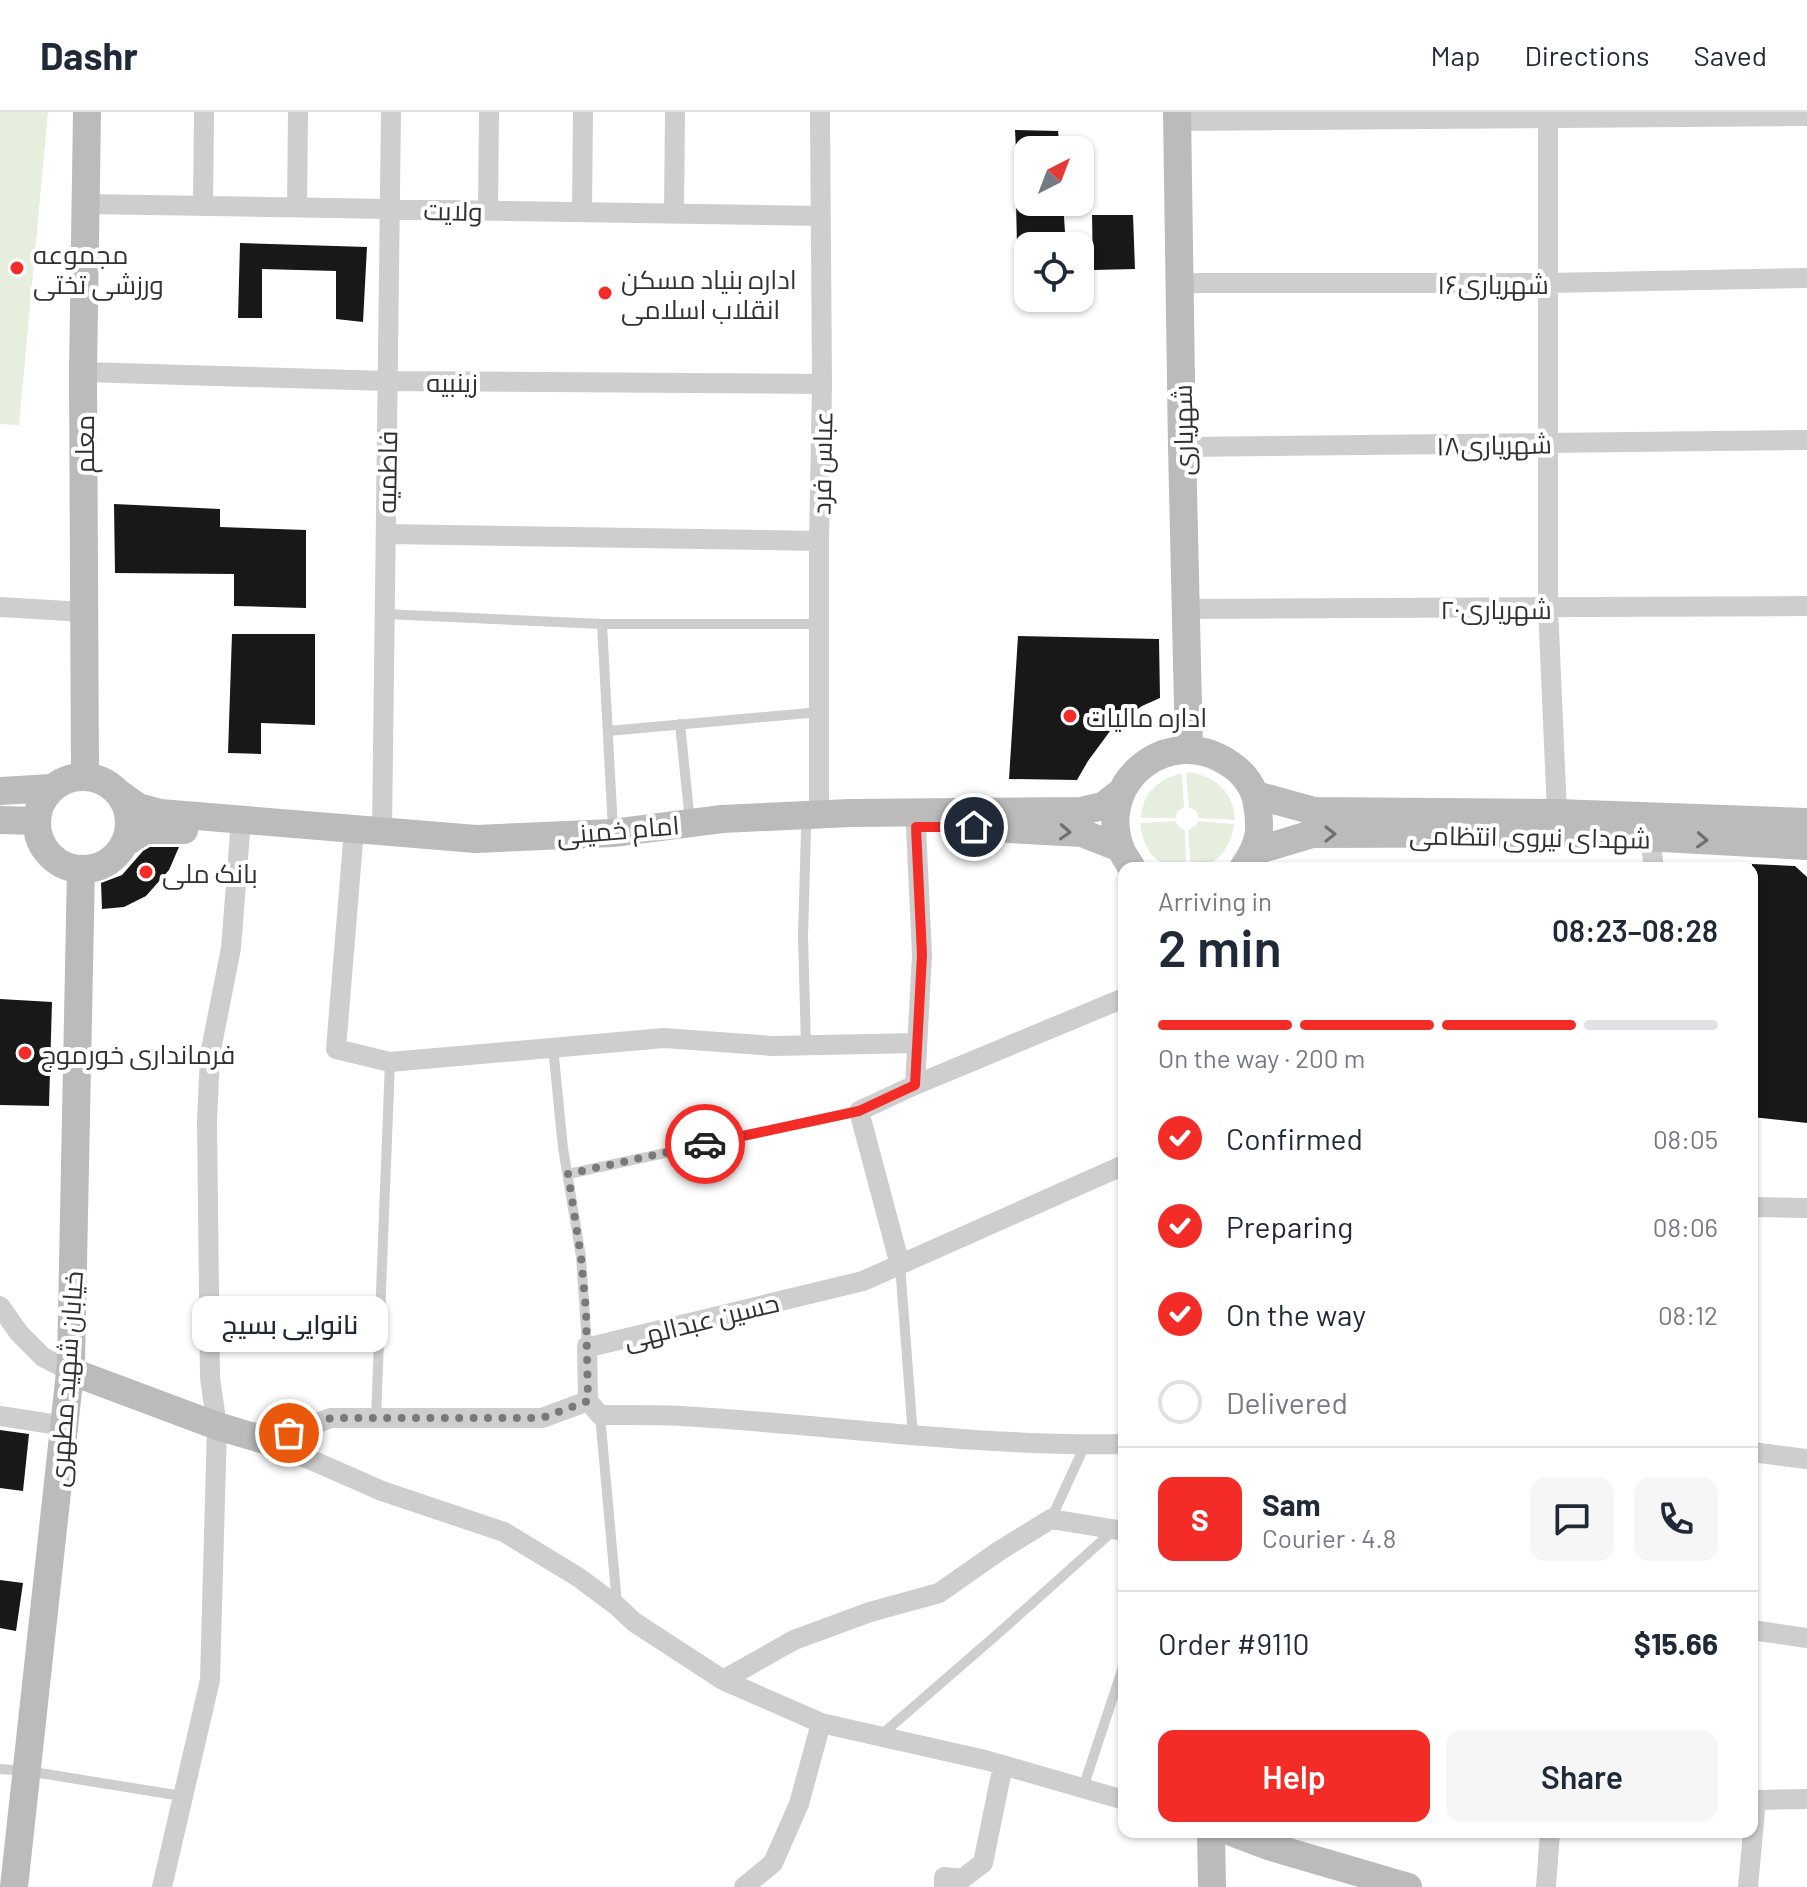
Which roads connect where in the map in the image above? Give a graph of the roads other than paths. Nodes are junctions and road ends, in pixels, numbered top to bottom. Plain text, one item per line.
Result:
1 (87, 112) edge
2 (204, 112) edge
3 (298, 112) edge
4 (391, 112) edge
5 (489, 112) edge
6 (583, 112) edge
7 (675, 112) edge
8 (820, 112) edge
9 (1548, 116) edge
10 (1807, 116) edge
11 (1177, 117) edge
12 (86, 204) junction
13 (203, 206) junction
14 (297, 208) junction
15 (389, 209) junction
16 (488, 211) junction
17 (582, 212) junction
18 (674, 214) junction
19 (820, 216) junction
20 (1807, 278) edge
21 (1179, 283) junction
22 (1547, 283) junction
23 (83, 372) junction
24 (387, 381) junction
25 (822, 384) junction
26 (1807, 440) edge
27 (1548, 443) junction
28 (1182, 447) junction
29 (386, 534) junction
30 (819, 541) junction
31 (1807, 606) edge
32 (0, 607) edge
33 (1548, 607) junction
34 (1186, 609) junction
35 (84, 612) junction
36 (385, 614) junction
37 (602, 624) junction
38 (819, 624) junction
39 (820, 712) junction
40 (680, 724) junction
41 (608, 731) junction
42 (1189, 749) junction
43 (85, 777) junction
44 (52, 788) junction
45 (0, 791) edge
46 (117, 792) junction
47 (1121, 792) junction
48 (1256, 795) junction
49 (1557, 813) junction
50 (0, 820) edge
51 (37, 821) junction
52 (813, 822) junction
53 (690, 823) junction
54 (916, 827) junction
55 (382, 832) junction
56 (240, 833) junction
57 (613, 833) junction
58 (1650, 837) junction
59 (1806, 840) edge
60 (353, 842) junction
61 (125, 843) junction
62 (1126, 858) edge
63 (1249, 860) edge
64 (1653, 862) edge
65 (81, 869) junction
66 (1118, 1000) edge
67 (917, 1043) junction
68 (806, 1046) junction
69 (553, 1047) junction
70 (390, 1062) junction
71 (915, 1085) junction
72 (859, 1111) junction
73 (1118, 1168) edge
74 (568, 1174) junction
75 (1758, 1207) edge
76 (1807, 1208) edge
77 (900, 1265) junction
78 (0, 1306) edge
79 (587, 1346) junction
80 (70, 1371) junction
81 (594, 1408) junction
82 (0, 1416) edge
83 (376, 1418) junction
84 (64, 1426) junction
85 (217, 1426) junction
86 (913, 1436) junction
87 (268, 1441) junction
88 (1118, 1444) edge
89 (1085, 1445) junction
90 (1758, 1453) edge
91 (1807, 1459) edge
92 (1051, 1519) junction
93 (1118, 1530) edge
94 (1118, 1531) edge
95 (617, 1606) junction
96 (1758, 1631) edge
97 (1807, 1638) edge
98 (723, 1680) junction
99 (1118, 1682) edge
100 (821, 1723) junction
101 (880, 1736) junction
102 (1003, 1765) junction
103 (14, 1770) edge
104 (1083, 1788) junction
105 (182, 1796) junction
106 (1118, 1798) edge
107 (1807, 1799) edge
108 (1758, 1800) edge
109 (1211, 1838) edge
110 (1247, 1838) edge
111 (1550, 1838) edge
112 (1753, 1838) edge
113 (14, 1887) edge
114 (162, 1887) edge
115 (744, 1887) edge
116 (944, 1887) edge
117 (1212, 1887) edge
118 (1408, 1887) edge
119 (1546, 1887) edge
120 (1748, 1887) edge

1 - 12 main road, معلم
2 - 13 street
3 - 14 street
4 - 15 street, فاطمیه
5 - 16 street
6 - 17 street
7 - 18 street
8 - 19 street, عباس فرد
9 - 10 street
9 - 11 street
9 - 22 street
11 - 21 main road, شهریاری
12 - 13 street, ولایت
12 - 23 main road, معلم
13 - 14 street, ولایت
14 - 15 street, ولایت
15 - 16 street, ولایت
15 - 24 street, فاطمیه
16 - 17 street, ولایت
17 - 18 street, ولایت
18 - 19 street, ولایت
19 - 25 street, عباس فرد
20 - 22 street, شهریاری۱۶
21 - 22 street, شهریاری۱۶
21 - 28 main road, شهریاری
22 - 27 street
23 - 24 street, زینبیه
23 - 35 main road, معلم
24 - 25 street, زینبیه
24 - 29 street, فاطمیه
25 - 30 street, عباس فرد
26 - 27 street, شهریاری۱۸
27 - 28 street, شهریاری۱۸
27 - 33 street
28 - 34 main road, شهریاری
29 - 30 street
29 - 36 street, فاطمیه
30 - 38 street, عباس فرد
31 - 33 street, شهریاری۲۰
32 - 35 street
33 - 34 street, شهریاری۲۰
33 - 49 street
34 - 42 main road, شهریاری
35 - 43 main road, معلم
36 - 37 lane
36 - 55 street, فاطمیه
37 - 38 lane
37 - 41 lane
38 - 39 street, عباس فرد
39 - 40 lane
39 - 52 street, عباس فرد
40 - 41 lane
40 - 53 lane
41 - 57 lane
42 - 47 main road
42 - 48 main road
43 - 44 main road
43 - 46 main road
44 - 45 main road
44 - 51 main road
46 - 55 main road, امام خمینی
46 - 61 main road
47 - 52 main road, امام خمینی
47 - 62 main road
48 - 49 main road, شهدای نیروی انتظامی
48 - 63 main road
49 - 59 main road, شهدای نیروی انتظامی
50 - 51 main road
51 - 65 main road
52 - 53 main road, امام خمینی
52 - 54 main road, امام خمینی
52 - 60 main road, امام خمینی
52 - 68 lane
53 - 57 main road, امام خمینی
54 -> 62 main road, امام خمینی
54 - 67 street
55 - 57 main road, امام خمینی
56 - 60 main road, امام خمینی
56 - 61 main road, امام خمینی
56 - 85 street
58 -> 59 main road, شهدای نیروی انتظامی
63 -> 58 main road, شهدای نیروی انتظامی
58 - 64 street
60 - 70 street
61 - 65 main road
65 - 80 main road, خیابان شهید مطهری
66 - 71 street
67 - 68 street
67 - 71 street
68 - 69 street
69 - 70 street
69 - 74 lane
70 - 83 lane
71 - 72 street
72 - 74 lane
72 - 77 street
73 - 77 street, حسین عبدالهی
74 - 79 lane
75 - 76 street
77 - 79 street, حسین عبدالهی
77 - 86 lane
78 - 80 street
79 - 81 street, حسین عبدالهی
80 - 84 main road, خیابان شهید مطهری
80 - 85 main road
81 - 83 street
81 - 86 street
81 - 95 lane
82 - 84 street
83 - 87 street
84 - 103 main road, خیابان شهید مطهری
85 - 87 main road
85 - 105 street
86 - 89 street
87 - 95 street
88 - 89 street
89 - 92 lane
90 - 91 street
92 - 93 street
92 - 98 street
94 - 101 lane
95 - 98 street
96 - 97 street
98 - 100 street
99 - 104 lane
100 - 101 street
100 - 115 street
101 - 102 street
102 - 104 street
102 - 116 street
103 - 105 lane
103 - 113 main road, خیابان شهید مطهری
104 - 106 street
105 - 114 street
107 - 108 street
109 - 117 main road
110 - 118 main road
111 - 119 street
112 - 120 street

